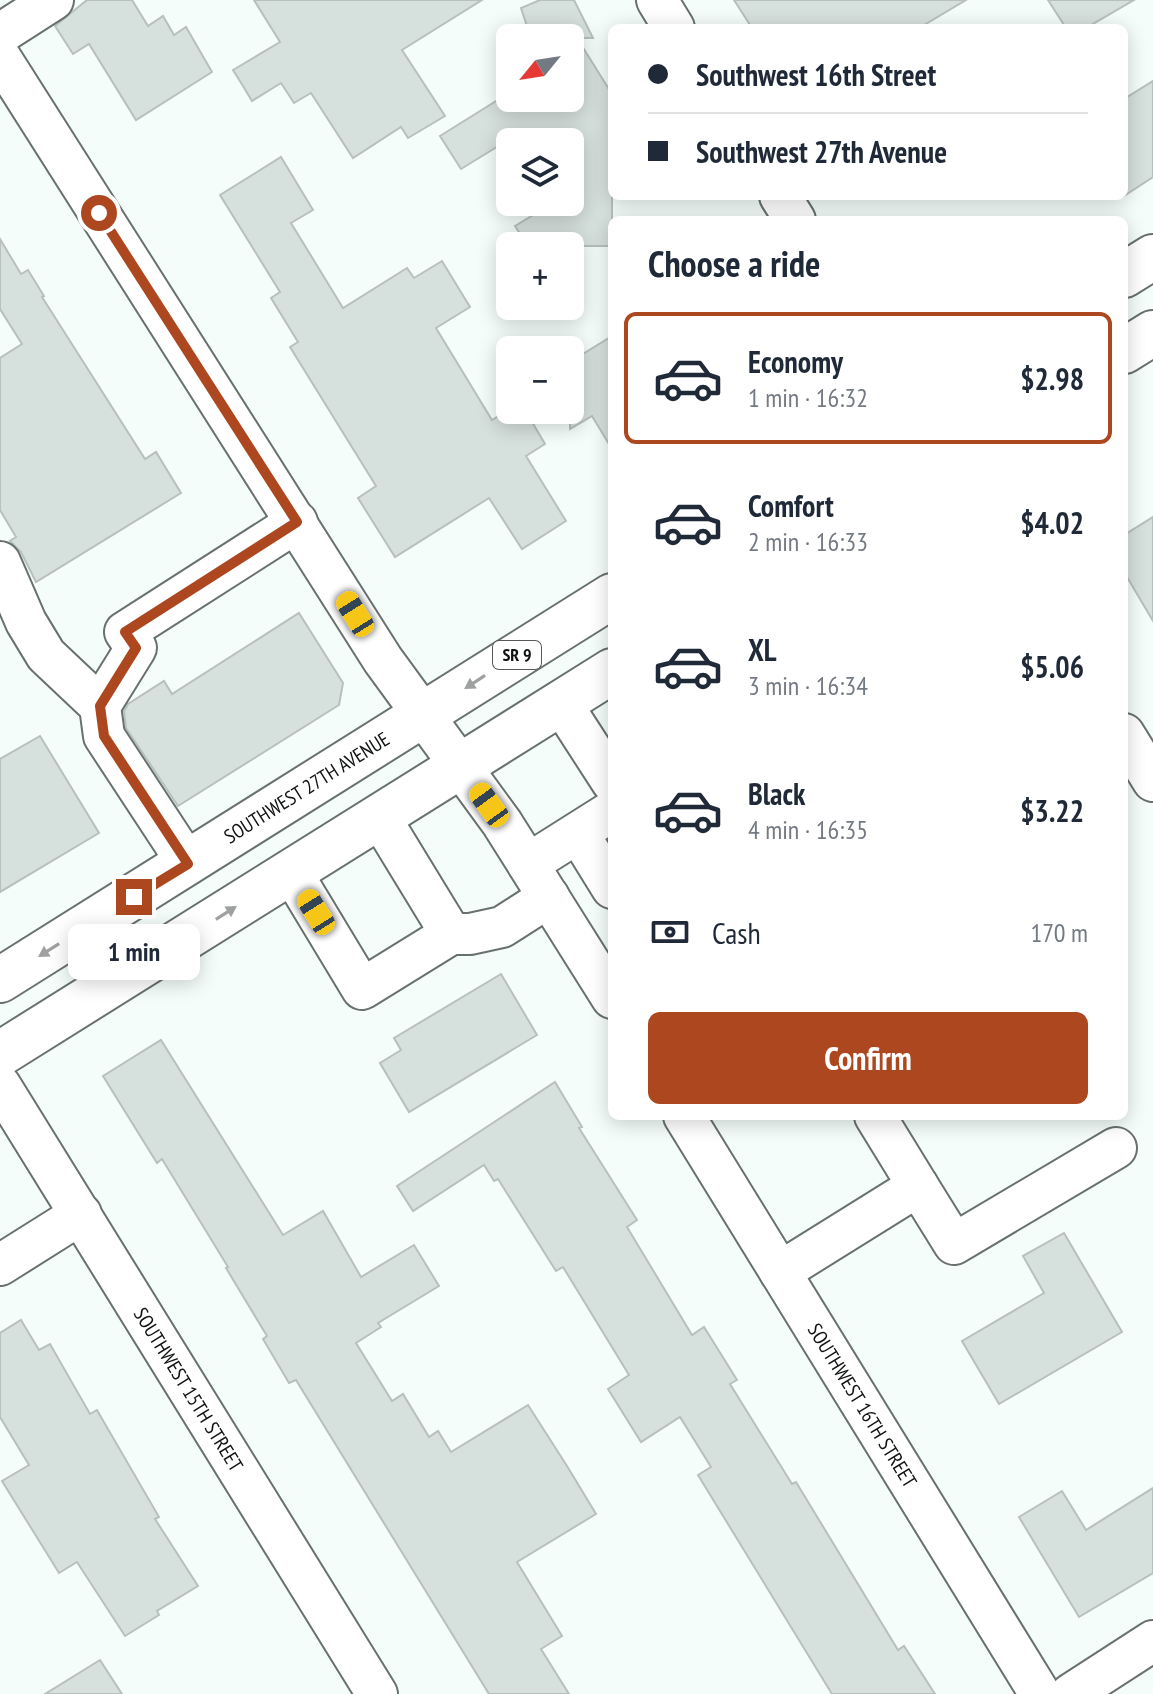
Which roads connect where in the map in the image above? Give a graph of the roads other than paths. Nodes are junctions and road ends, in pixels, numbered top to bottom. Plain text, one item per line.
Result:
1 (53, 0) edge
2 (657, 0) edge
3 (672, 24) edge
4 (0, 34) edge
5 (0, 57) edge
6 (1153, 257) edge
7 (1128, 273) edge
8 (1153, 333) edge
9 (1128, 349) edge
10 (297, 522) junction
11 (0, 562) edge
12 (608, 598) edge
13 (608, 674) edge
14 (561, 703) junction
15 (100, 706) junction
16 (423, 714) junction
17 (1128, 740) edge
18 (460, 765) junction
19 (608, 771) edge
20 (1153, 781) edge
21 (608, 814) edge
22 (379, 816) junction
23 (578, 833) junction
24 (188, 864) junction
25 (292, 873) junction
26 (538, 880) junction
27 (608, 882) edge
28 (451, 934) junction
29 (0, 980) edge
30 (608, 992) edge
31 (0, 1054) edge
32 (0, 1085) edge
33 (686, 1120) edge
34 (877, 1120) edge
35 (1116, 1148) dead end
36 (918, 1186) junction
37 (81, 1214) junction
38 (0, 1265) edge
39 (780, 1272) junction
40 (1153, 1641) edge
41 (377, 1694) edge
42 (1040, 1694) edge
43 (1071, 1694) edge

1 - 4 street
2 - 3 street
5 - 10 street
6 - 7 highway
8 - 9 highway
10 - 15 street
10 - 16 street
11 - 15 street
12 -> 16 highway, SOUTHWEST 27TH AVENUE / SR 9
13 - 14 highway
14 - 18 highway
14 - 19 street
15 - 24 street
16 - 18 street
16 - 24 highway, SOUTHWEST 27TH AVENUE / SR 9
17 - 20 street
18 - 22 highway
18 - 26 street
21 - 23 street
22 - 25 highway
22 - 28 street
23 - 26 street
23 - 27 street
24 -> 29 highway, SOUTHWEST 27TH AVENUE / SR 9
25 - 28 street
31 -> 25 highway
26 - 28 street
26 - 30 street
32 - 37 street, SOUTHWEST 15TH STREET
33 - 39 street, SOUTHWEST 16TH STREET
34 - 36 street
35 - 36 street
36 - 39 street
37 - 38 street
37 - 41 street, SOUTHWEST 15TH STREET
39 - 42 street, SOUTHWEST 16TH STREET
40 - 43 street

